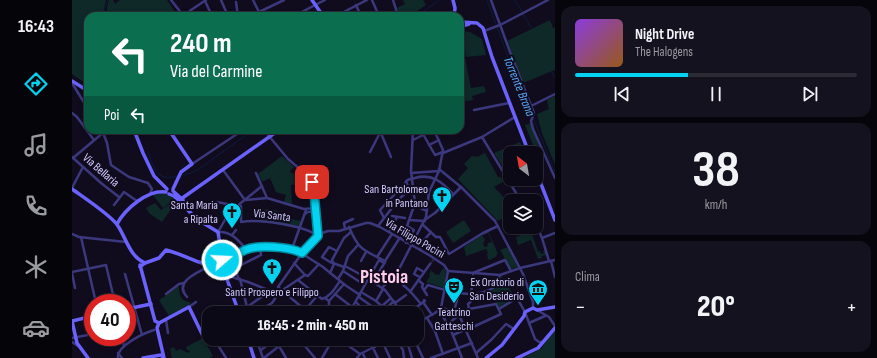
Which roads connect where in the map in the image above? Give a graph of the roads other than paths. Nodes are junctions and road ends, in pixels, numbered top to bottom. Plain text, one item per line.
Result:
1 (171, 0) edge
2 (205, 0) edge
3 (221, 0) edge
4 (253, 0) edge
5 (284, 0) edge
6 (312, 0) edge
7 (325, 0) edge
8 (367, 0) edge
9 (372, 0) edge
10 (393, 0) edge
11 (453, 0) edge
12 (491, 0) edge
13 (548, 0) edge
14 (236, 2) dead end
15 (356, 5) junction
16 (316, 6) junction
17 (180, 12) edge
18 (187, 12) edge
19 (210, 12) edge
20 (226, 12) edge
21 (237, 12) edge
22 (259, 12) joint
23 (303, 12) edge
24 (320, 12) edge
25 (343, 12) edge
26 (359, 12) edge
27 (377, 12) edge
28 (397, 12) edge
29 (455, 12) edge
30 (464, 24) edge
31 (499, 25) junction
32 (485, 30) junction
33 (72, 82) edge
34 (84, 90) edge
35 (555, 94) edge
36 (84, 103) edge
37 (509, 103) junction
38 (531, 106) junction
39 (474, 110) dead end
40 (72, 113) edge
41 (515, 117) junction
42 (84, 126) edge
43 (90, 134) edge
44 (100, 134) edge
45 (104, 134) edge
46 (136, 134) edge
47 (172, 134) edge
48 (237, 134) edge
49 (273, 134) edge
50 (379, 134) edge
51 (382, 134) edge
52 (413, 134) edge
53 (423, 134) joint
54 (435, 134) edge
55 (270, 136) junction
56 (482, 137) junction
57 (94, 140) junction
58 (413, 140) junction
59 (439, 140) junction
60 (429, 145) junction
61 (526, 146) edge
62 (370, 152) dead end
63 (443, 153) junction
64 (72, 157) edge
65 (391, 157) dead end
66 (192, 164) junction
67 (83, 167) junction
68 (223, 170) junction
69 (439, 170) junction
70 (256, 173) dead end
71 (411, 173) junction
72 (436, 178) junction
73 (555, 178) edge
74 (411, 179) junction
75 (406, 182) junction
76 (262, 186) junction
77 (542, 186) edge
78 (461, 187) junction
79 (72, 188) edge
80 (170, 191) junction
81 (516, 192) dead end
82 (453, 194) junction
83 (148, 195) junction
84 (119, 197) junction
85 (267, 198) junction
86 (245, 200) junction
87 (182, 201) junction
88 (137, 202) junction
89 (217, 202) dead end
90 (414, 205) junction
91 (114, 206) dead end
92 (233, 206) junction
93 (237, 206) junction
94 (315, 208) junction
95 (306, 210) junction
96 (427, 210) junction
97 (306, 214) junction
98 (315, 214) junction
99 (392, 216) dead end
100 (397, 217) junction
101 (384, 218) junction
102 (353, 219) dead end
103 (408, 219) junction
104 (425, 220) junction
105 (555, 220) edge
106 (117, 224) junction
107 (423, 225) junction
108 (378, 226) junction
109 (407, 226) junction
110 (498, 226) junction
111 (300, 228) junction
112 (349, 228) junction
113 (344, 229) junction
114 (236, 230) dead end
115 (218, 232) junction
116 (351, 232) junction
117 (389, 232) junction
118 (431, 232) junction
119 (555, 233) edge
120 (72, 234) edge
121 (392, 234) junction
122 (411, 234) junction
123 (540, 234) edge
124 (232, 236) junction
125 (318, 236) junction
126 (81, 237) junction
127 (416, 237) junction
128 (542, 238) junction
129 (400, 239) junction
130 (126, 242) junction
131 (406, 242) junction
132 (358, 245) junction
133 (411, 246) junction
134 (260, 248) junction
135 (246, 249) junction
136 (292, 249) junction
137 (420, 250) junction
138 (336, 252) junction
139 (366, 252) junction
140 (302, 253) junction
141 (377, 257) junction
142 (138, 258) junction
143 (230, 259) junction
144 (555, 260) edge
145 (361, 261) dead end
146 (550, 261) junction
147 (222, 262) junction
148 (385, 262) junction
149 (145, 263) junction
150 (294, 263) junction
151 (333, 263) junction
152 (319, 264) junction
153 (430, 264) tunnel mouth
154 (212, 265) junction
155 (217, 266) junction
156 (344, 266) junction
157 (140, 267) junction
158 (234, 268) junction
159 (520, 268) junction
160 (88, 269) junction
161 (224, 271) junction
162 (343, 271) junction
163 (448, 271) junction
164 (511, 271) junction
165 (424, 272) junction
166 (72, 273) edge
167 (330, 273) junction
168 (125, 274) dead end
169 (305, 275) junction
170 (473, 275) junction
171 (500, 275) junction
172 (226, 276) junction
173 (555, 277) edge
174 (239, 279) junction
175 (369, 279) junction
176 (419, 279) junction
177 (298, 280) junction
178 (339, 280) junction
179 (184, 282) junction
180 (360, 282) dead end
181 (373, 282) junction
182 (344, 284) junction
183 (403, 285) dead end
184 (75, 288) dead end
185 (382, 288) junction
186 (268, 290) junction
187 (424, 290) junction
188 (445, 290) junction
189 (281, 291) junction
190 (410, 292) junction
191 (460, 292) junction
192 (334, 293) junction
193 (477, 293) junction
194 (94, 294) edge
195 (113, 294) edge
196 (130, 294) edge
197 (166, 294) dead end
198 (471, 294) junction
199 (360, 295) junction
200 (406, 295) dead end
201 (427, 295) dead end
202 (317, 296) junction
203 (368, 296) junction
204 (186, 298) dead end
205 (324, 298) junction
206 (391, 298) junction
207 (329, 301) junction
208 (376, 301) junction
209 (196, 302) dead end
210 (356, 302) junction
211 (366, 302) junction
212 (394, 302) junction
213 (423, 302) junction
214 (150, 304) junction
215 (236, 306) edge
216 (267, 306) edge
217 (300, 306) edge
218 (307, 306) edge
219 (330, 306) edge
220 (349, 306) edge
221 (353, 306) edge
222 (360, 306) edge
223 (372, 306) edge
224 (382, 306) joint
225 (389, 306) edge
226 (397, 306) edge
227 (418, 306) edge
228 (190, 307) junction
229 (555, 307) edge
230 (136, 308) edge
231 (440, 309) junction
232 (469, 309) junction
233 (499, 309) junction
234 (535, 309) junction
235 (454, 311) junction
236 (525, 312) junction
237 (459, 313) junction
238 (136, 314) edge
239 (432, 315) junction
240 (546, 315) junction
241 (84, 318) edge
242 (427, 318) junction
243 (72, 320) edge
244 (166, 320) junction
245 (424, 320) edge
246 (159, 323) junction
247 (529, 323) junction
248 (448, 324) junction
249 (473, 327) tunnel mouth
250 (555, 327) edge
251 (514, 329) junction
252 (154, 330) dead end
253 (466, 330) junction
254 (168, 333) dead end
255 (142, 334) junction
256 (202, 334) edge
257 (453, 335) junction
258 (84, 336) edge
259 (74, 338) edge
260 (136, 338) edge
261 (72, 342) edge
262 (543, 342) junction
263 (472, 343) junction
264 (78, 346) junction
265 (124, 346) edge
266 (218, 346) edge
267 (250, 346) edge
268 (259, 346) edge
269 (265, 346) edge
270 (279, 346) joint
271 (305, 346) edge
272 (329, 346) edge
273 (349, 346) edge
274 (377, 346) edge
275 (385, 346) edge
276 (400, 346) edge
277 (408, 346) edge
278 (417, 346) edge
279 (374, 348) junction
280 (458, 348) junction
281 (260, 350) junction
282 (118, 353) junction
283 (476, 353) junction
284 (361, 354) junction
285 (443, 354) junction
286 (163, 355) edge
287 (88, 358) edge
288 (118, 358) edge
289 (122, 358) edge
290 (143, 358) edge
291 (226, 358) edge
292 (254, 358) edge
293 (263, 358) edge
294 (286, 358) edge
295 (316, 358) edge
296 (323, 358) edge
297 (357, 358) edge
298 (365, 358) edge
299 (378, 358) edge
300 (390, 358) edge
301 (404, 358) edge
302 (412, 358) edge
303 (423, 358) edge
304 (431, 358) edge
305 (462, 358) edge
306 (478, 358) edge
307 (486, 358) edge
308 (517, 358) edge

1 - 17 street
2 - 18 street
2 - 19 street
3 - 20 street
4 - 22 street
5 - 22 street
6 - 16 street
7 - 16 street
8 - 15 street
9 - 27 street
10 - 28 street
11 - 29 street
12 - 31 street
13 - 31 street
14 - 21 street
15 - 25 street
15 - 26 street
16 - 23 street
16 - 24 street
30 - 32 street
31 - 32 street
31 - 38 street
32 - 37 street
33 - 34 street
33 - 36 street
35 - 38 street
37 - 39 street
37 - 41 street
38 - 73 street
40 - 42 street
41 - 56 street
41 - 61 street
43 - 57 street
44 - 57 street
45 - 83 street
46 - 80 street
47 - 66 street
48 - 66 street
49 - 55 street
50 - 62 street
51 - 65 street
52 - 58 street
53 - 58 street
53 - 60 street
54 - 59 street
55 - 68 street
55 - 94 street
56 - 63 street
56 - 81 street
57 - 64 street
58 - 71 street
59 - 60 street
59 - 63 street
60 - 63 street
63 - 69 street
64 - 67 street, Via Bellaria
66 - 80 street
67 - 79 street
67 - 84 street, Via Bellaria
68 - 86 street
68 - 87 street
69 - 71 street
69 - 72 street
69 - 78 street
70 - 76 street
71 - 74 street
72 - 74 street
72 - 82 street
72 - 96 street
74 - 75 street
74 - 90 street
75 - 101 street
75 - 101 street
76 - 85 street
76 - 86 street
77 - 105 street
78 - 82 street
78 - 110 street
79 - 106 street
80 - 83 street
80 - 87 street
82 - 104 street
83 - 88 street
84 - 88 street
84 - 91 street
85 - 86 street
85 - 95 street
86 - 93 street
87 - 115 street
88 - 106 street
89 - 92 street
90 - 96 street
90 - 103 street
92 - 93 street
92 - 115 street
93 - 111 street, Via Santa
94 - 95 street
94 - 98 street
95 - 97 street
96 - 104 street
97 - 98 street
97 - 111 street
98 - 125 street
99 - 100 street
100 - 103 street
100 - 117 street
101 - 108 street
102 - 113 street
103 - 104 street
103 - 109 street
104 - 107 street
106 - 130 street
107 - 118 street
107 - 127 street
108 - 112 street, Via Filippo Pacini
108 - 117 street, Via Filippo Pacini
109 - 122 street
109 - 129 street
110 - 118 street
110 - 159 street
111 - 125 street, Via Santa
111 - 136 street
112 - 113 street
112 - 116 street
113 - 125 street
114 - 124 street
115 - 124 street
115 - 147 street
116 - 132 street
116 - 138 street
117 - 121 street, Via Filippo Pacini
118 - 137 street
119 - 128 street
120 - 126 street
121 - 129 street, Via Filippo Pacini
121 - 141 street
122 - 127 street
122 - 131 street
123 - 128 street
124 - 135 street
125 - 140 street
126 - 130 street
126 - 160 street
127 - 133 street
128 - 146 street
129 - 131 street, Via Filippo Pacini
129 - 148 street
130 - 142 street
131 - 133 street, Via Filippo Pacini
132 - 139 street
132 - 156 street
133 - 137 street, Via Filippo Pacini
133 - 185 street
134 - 135 street
134 - 136 street
134 - 158 street
135 - 143 street
136 - 140 street
137 - 163 street, Via Filippo Pacini
138 - 151 street
138 - 151 street
139 - 141 street
139 - 145 street
140 - 150 street
140 - 152 street
141 - 148 street
142 - 149 street
142 - 157 street
143 - 147 street
143 - 158 street
144 - 146 street
146 - 159 street
146 - 173 street
147 - 155 street
147 - 161 street
148 - 175 street
148 - 181 street
149 - 154 street
149 - 157 street
150 - 169 street
150 - 189 street
151 - 156 street
151 - 167 street
152 - 167 street
152 - 169 street
153 - 165 street
154 - 155 street
154 - 179 street
155 - 161 street
156 - 162 street
156 - 175 street
157 - 214 street
158 - 174 street
159 - 164 street
159 - 234 street
160 - 166 street
160 - 194 street
160 - 195 street
161 - 172 street
162 - 178 street
162 - 180 street
163 - 170 street
163 - 188 street
164 - 170 street
164 - 171 street
165 - 176 street
165 - 176 street
166 - 184 street
167 - 178 street
168 - 196 street
169 - 177 street
170 - 171 street
170 - 198 street
171 - 193 street
172 - 174 street
172 - 215 street
174 - 186 street
174 - 186 street
175 - 181 street
175 - 199 street
176 - 187 street
176 - 190 street
177 - 189 street
177 - 202 street
178 - 182 street
178 - 192 street
179 - 197 street
179 - 204 street
181 - 185 street
182 - 192 street
182 - 199 street
183 - 190 street
185 - 206 street
185 - 208 street
186 - 189 street
187 - 188 street
187 - 201 street
188 - 191 street
188 - 231 street
189 - 216 street
189 - 217 street
190 - 213 street
191 - 198 street
191 - 235 street
192 - 205 street
192 - 207 street
192 - 220 street
193 - 198 street
193 - 232 street
199 - 203 street
199 - 210 street
199 - 211 street
200 - 212 street
202 - 205 street
202 - 218 street
203 - 208 street
203 - 211 street
205 - 207 street
206 - 212 street
206 - 224 street
207 - 219 street
208 - 224 street
209 - 228 street
210 - 221 street
210 - 222 street
211 - 223 street
212 - 225 street
212 - 226 street
213 - 227 street
213 - 239 street
214 - 230 street
214 - 246 street
228 - 244 street
228 - 256 street
229 - 234 street
231 - 235 street
231 - 239 street
231 - 248 street
232 - 233 street
232 - 237 street
233 - 236 street
233 - 249 street
234 - 236 street
234 - 240 street
235 - 237 street
236 - 247 street
236 - 251 street
237 - 248 street
237 - 253 street
238 - 255 street
239 - 242 street
240 - 247 street
240 - 250 street
241 - 243 street
242 - 245 street
242 - 285 street
243 - 259 street
244 - 246 street
244 - 254 street
246 - 286 street
247 - 262 street
248 - 257 street
250 - 262 street
251 - 283 street
251 - 307 street
252 - 255 street
253 - 257 street
253 - 263 street
255 - 260 street
257 - 280 street
258 - 259 street
259 - 264 street
261 - 264 street
262 - 308 street
263 - 280 street
263 - 283 street
264 - 287 street
265 - 282 street
266 - 291 street
267 - 292 street
268 - 281 street
269 - 281 street
270 - 293 street
270 - 294 street
271 - 295 street
272 - 296 street
273 - 284 street
274 - 279 street
275 - 300 street
276 - 301 street
277 - 302 street
278 - 303 street
279 - 284 street
279 - 299 street
280 - 285 street
280 - 305 street
281 - 293 street
282 - 288 street
282 - 289 street
283 - 306 street
284 - 297 street
284 - 298 street
285 - 304 street
286 - 290 street

